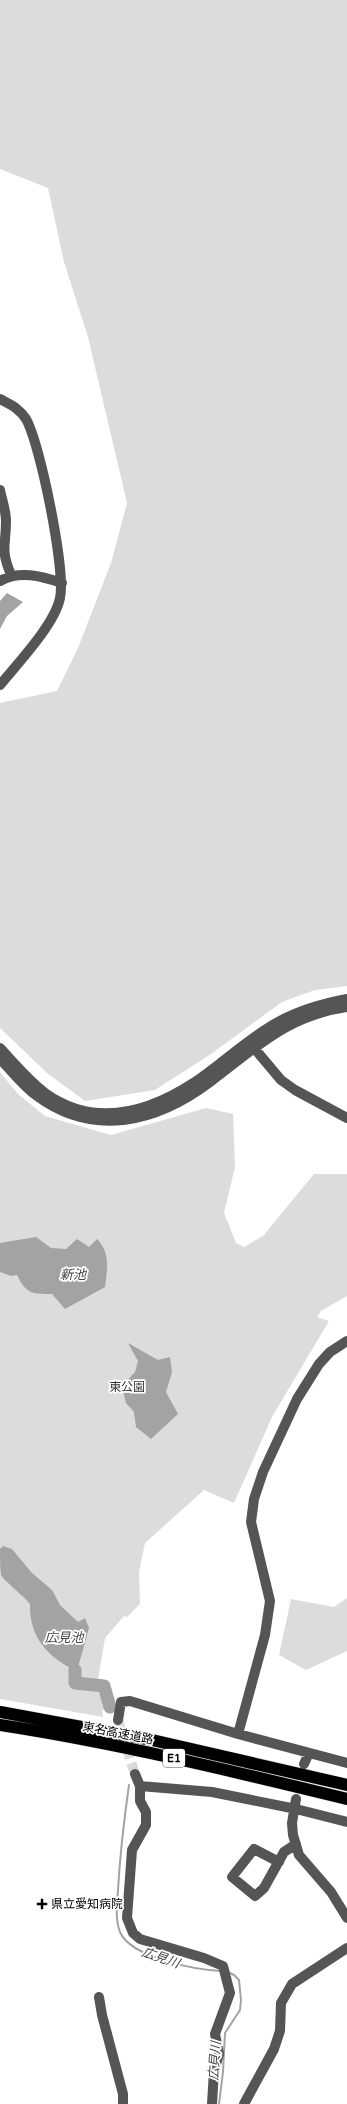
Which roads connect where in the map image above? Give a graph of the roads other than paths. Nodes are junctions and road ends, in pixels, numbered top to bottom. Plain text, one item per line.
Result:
1 (0, 399) edge
2 (0, 490) edge
3 (10, 575) junction
4 (0, 581) edge
5 (62, 583) junction
6 (0, 685) edge
7 (347, 999) edge
8 (347, 1007) edge
9 (251, 1044) junction
10 (0, 1048) edge
11 (0, 1059) edge
12 (347, 1118) edge
13 (347, 1341) edge
14 (0, 1712) edge
15 (118, 1720) tunnel mouth
16 (0, 1725) edge
17 (238, 1734) junction
18 (308, 1753) junction
19 (347, 1763) edge
20 (304, 1764) dead end
21 (135, 1774) tunnel mouth
22 (140, 1786) junction
23 (347, 1786) edge
24 (347, 1799) edge
25 (296, 1804) junction
26 (347, 1822) edge
27 (296, 1844) junction
28 (279, 1862) junction
29 (347, 1918) edge
30 (347, 1948) edge
31 (99, 1997) dead end
32 (123, 2104) edge
33 (212, 2104) edge
34 (244, 2104) edge

1 - 5 street
2 - 3 street
3 - 4 street
3 - 5 street
5 - 6 street
7 - 9 street
8 - 9 street
9 - 10 street
9 - 11 street
9 - 12 street
13 - 17 street
14 - 23 highway, 東名高速道路 / E1
15 - 17 street
16 - 24 highway, 東名高速道路 / E1
17 - 18 street
18 - 19 street
18 - 20 street
21 - 22 street
22 - 25 street
22 - 33 street
25 - 26 street
25 - 27 street
27 - 28 street
27 - 29 street
28 - 28 street
30 - 34 street
31 - 32 street

